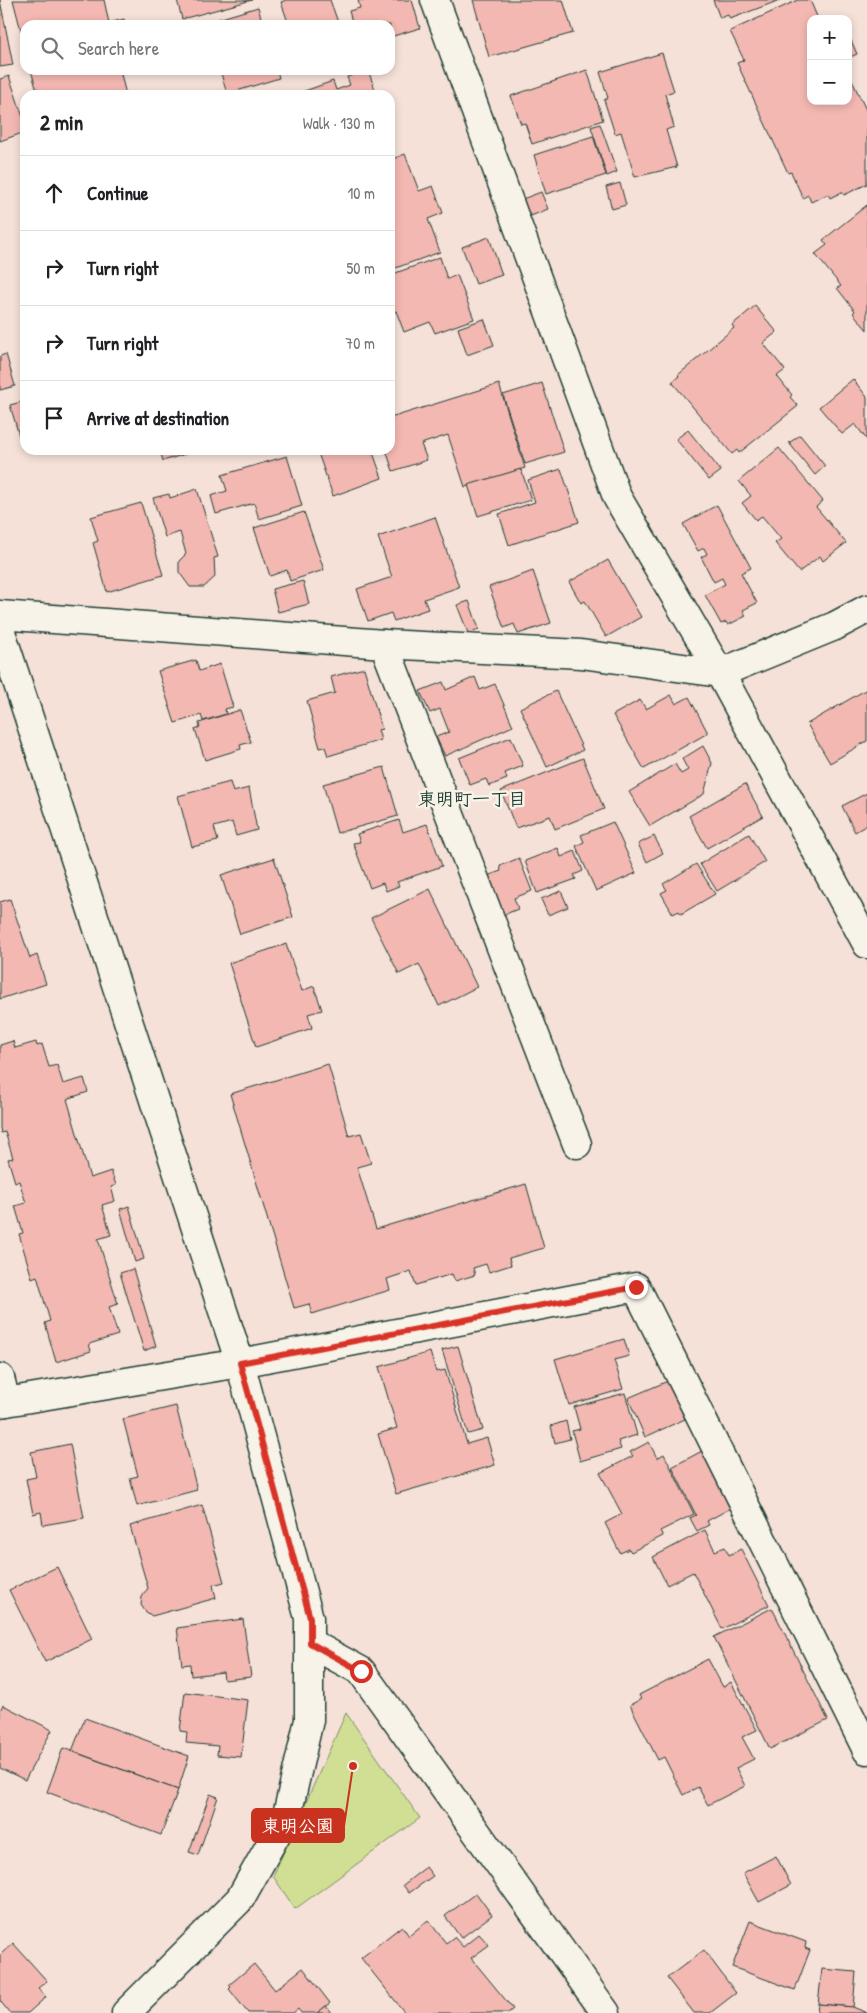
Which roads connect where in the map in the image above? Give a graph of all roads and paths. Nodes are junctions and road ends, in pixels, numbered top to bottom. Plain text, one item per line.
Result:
1 (435, 0) edge
2 (867, 609) edge
3 (0, 615) edge
4 (0, 629) edge
5 (384, 644) junction
6 (720, 673) junction
7 (867, 944) edge
8 (576, 1144) dead end
9 (240, 1363) junction
10 (2, 1394) edge
11 (310, 1643) junction
12 (867, 1750) edge
13 (126, 2013) edge
14 (606, 2013) edge

1 - 6 street
2 - 6 street
3 - 5 street
4 - 9 street
5 - 6 street
5 - 8 street
6 - 7 street
9 - 10 street
9 - 11 street
9 - 12 street
11 - 13 street
11 - 14 street

